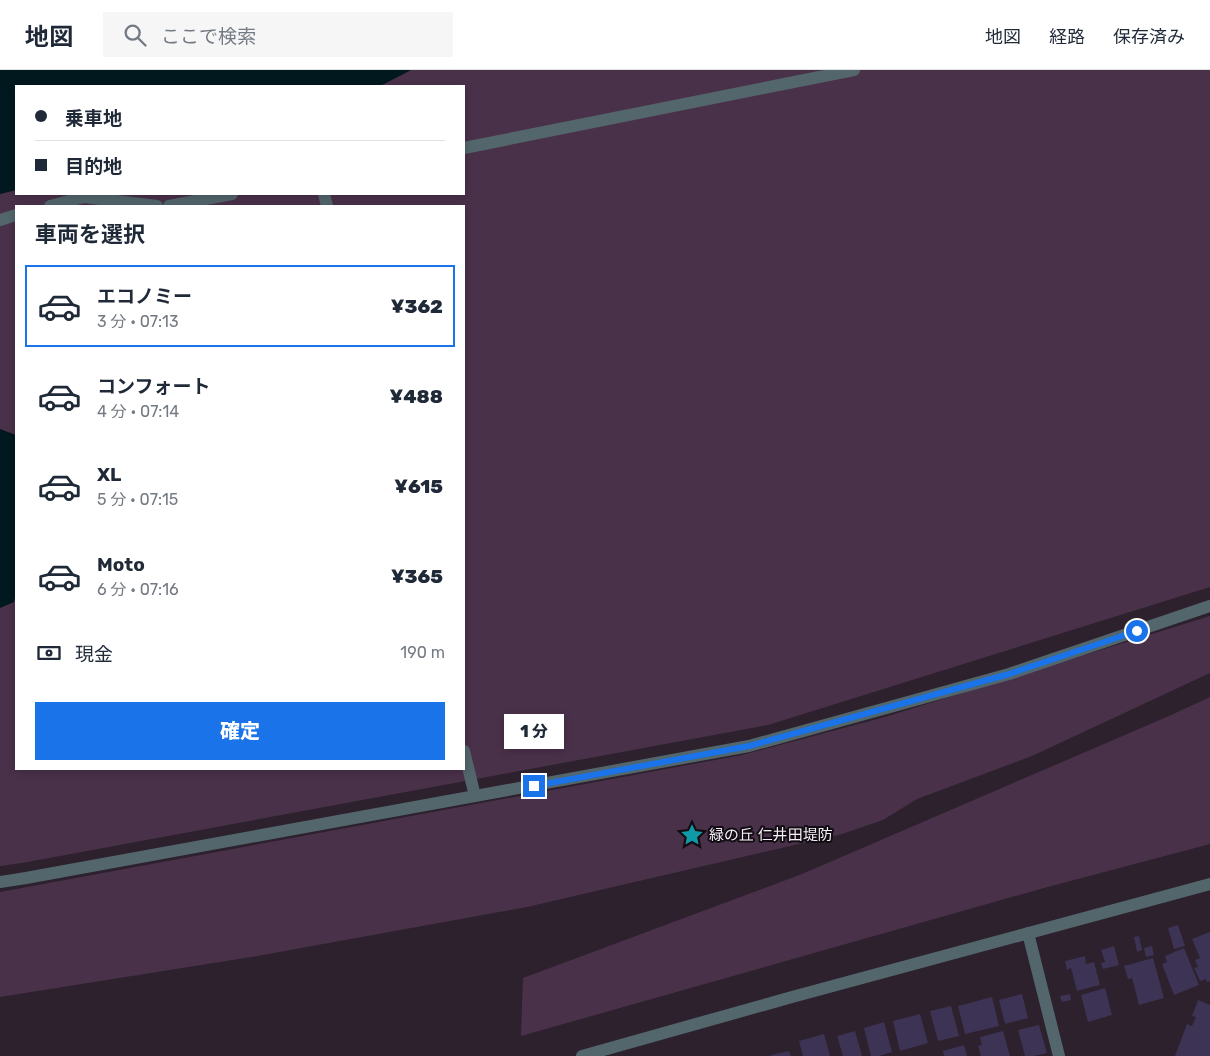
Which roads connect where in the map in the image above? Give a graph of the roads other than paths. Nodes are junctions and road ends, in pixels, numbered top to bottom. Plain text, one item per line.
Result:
1 (854, 70) edge
2 (465, 148) edge
3 (227, 195) edge
4 (54, 205) edge
5 (149, 205) edge
6 (174, 205) edge
7 (15, 216) edge
8 (0, 220) edge
9 (1210, 606) edge
10 (465, 754) edge
11 (475, 796) junction
12 (0, 882) edge
13 (1210, 884) edge
14 (1028, 933) junction
15 (582, 1056) edge
16 (1059, 1056) edge

1 - 2 street
3 - 6 street
4 - 5 street
7 - 8 street
9 - 11 street
10 - 11 street
11 - 12 street
13 - 14 street
14 - 15 street
14 - 16 street

